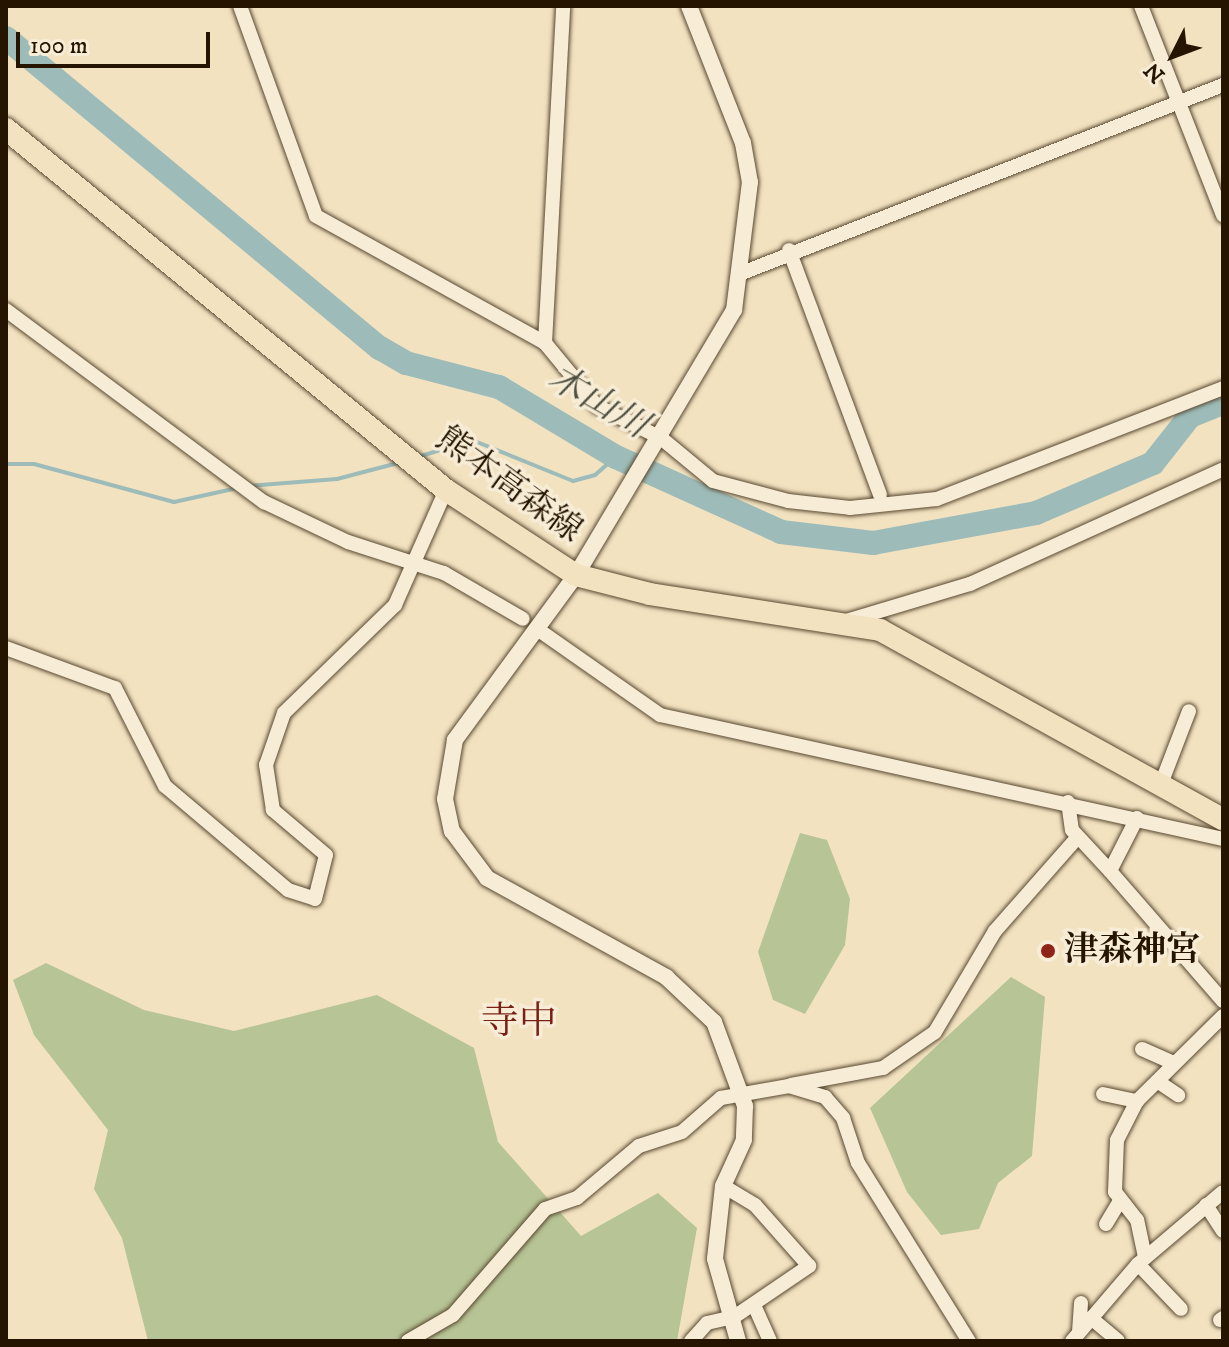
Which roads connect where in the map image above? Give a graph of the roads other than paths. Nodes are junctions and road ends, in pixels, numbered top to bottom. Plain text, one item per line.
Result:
1 (240, 6) edge
2 (563, 6) edge
3 (689, 6) edge
4 (1141, 6) edge
5 (1223, 85) edge
6 (1179, 102) junction
7 (6, 129) edge
8 (1223, 215) edge
9 (789, 250) junction
10 (742, 273) junction
11 (6, 310) edge
12 (545, 343) junction
13 (1223, 388) edge
14 (658, 444) junction
15 (1223, 469) edge
16 (446, 490) junction
17 (880, 495) dead end
18 (411, 559) junction
19 (576, 575) junction
20 (523, 619) dead end
21 (843, 622) junction
22 (543, 633) dead end
23 (6, 648) edge
24 (1189, 711) dead end
25 (1161, 784) junction
26 (1068, 802) junction
27 (1137, 818) junction
28 (1223, 819) edge
29 (1077, 838) junction
30 (1223, 839) edge
31 (1110, 871) junction
32 (1223, 1001) edge
33 (1223, 1016) edge
34 (1142, 1049) dead end
35 (1171, 1062) junction
36 (1160, 1083) junction
37 (789, 1086) junction
38 (1103, 1094) dead end
39 (743, 1095) junction
40 (1178, 1095) dead end
41 (1137, 1101) junction
42 (723, 1186) junction
43 (1223, 1192) edge
44 (1120, 1201) junction
45 (1206, 1205) junction
46 (1106, 1224) dead end
47 (1223, 1231) edge
48 (1141, 1260) junction
49 (1081, 1303) dead end
50 (754, 1305) junction
51 (1181, 1309) dead end
52 (1091, 1318) junction
53 (728, 1319) junction
54 (1075, 1336) edge
55 (408, 1341) edge
56 (691, 1341) edge
57 (738, 1341) edge
58 (770, 1341) edge
59 (969, 1341) edge
60 (1118, 1341) edge

1 - 12 street
2 - 12 street
3 - 10 street
4 - 6 street
5 - 6 street
6 - 8 street
6 - 9 street
7 - 16 main road, 熊本高森線
9 - 10 street
9 - 17 street
10 - 14 street
11 - 18 street
12 - 14 street
13 - 14 street
14 - 19 street
15 - 21 street
16 - 18 street
16 - 19 main road, 熊本高森線
18 - 20 street
18 - 23 street
19 - 21 main road, 熊本高森線
19 - 39 street
21 - 25 main road, 熊本高森線
22 - 26 street
24 - 25 street
25 - 28 main road, 熊本高森線
26 - 27 street
26 - 29 street
27 - 30 street
27 - 31 street
29 - 31 street
29 - 37 street
31 - 32 street
33 - 35 street
34 - 35 street
35 - 36 street
36 - 40 street
36 - 41 street
37 - 39 street
37 - 59 street
38 - 41 street
39 - 42 street
39 - 55 street
41 - 44 street
42 - 50 street
42 - 53 street
43 - 45 street
44 - 46 street
44 - 48 street
45 - 47 street
45 - 48 street
48 - 51 street
48 - 52 street
49 - 54 street
50 - 53 street
50 - 58 street
52 - 54 street
52 - 60 street
53 - 56 street
53 - 57 street

